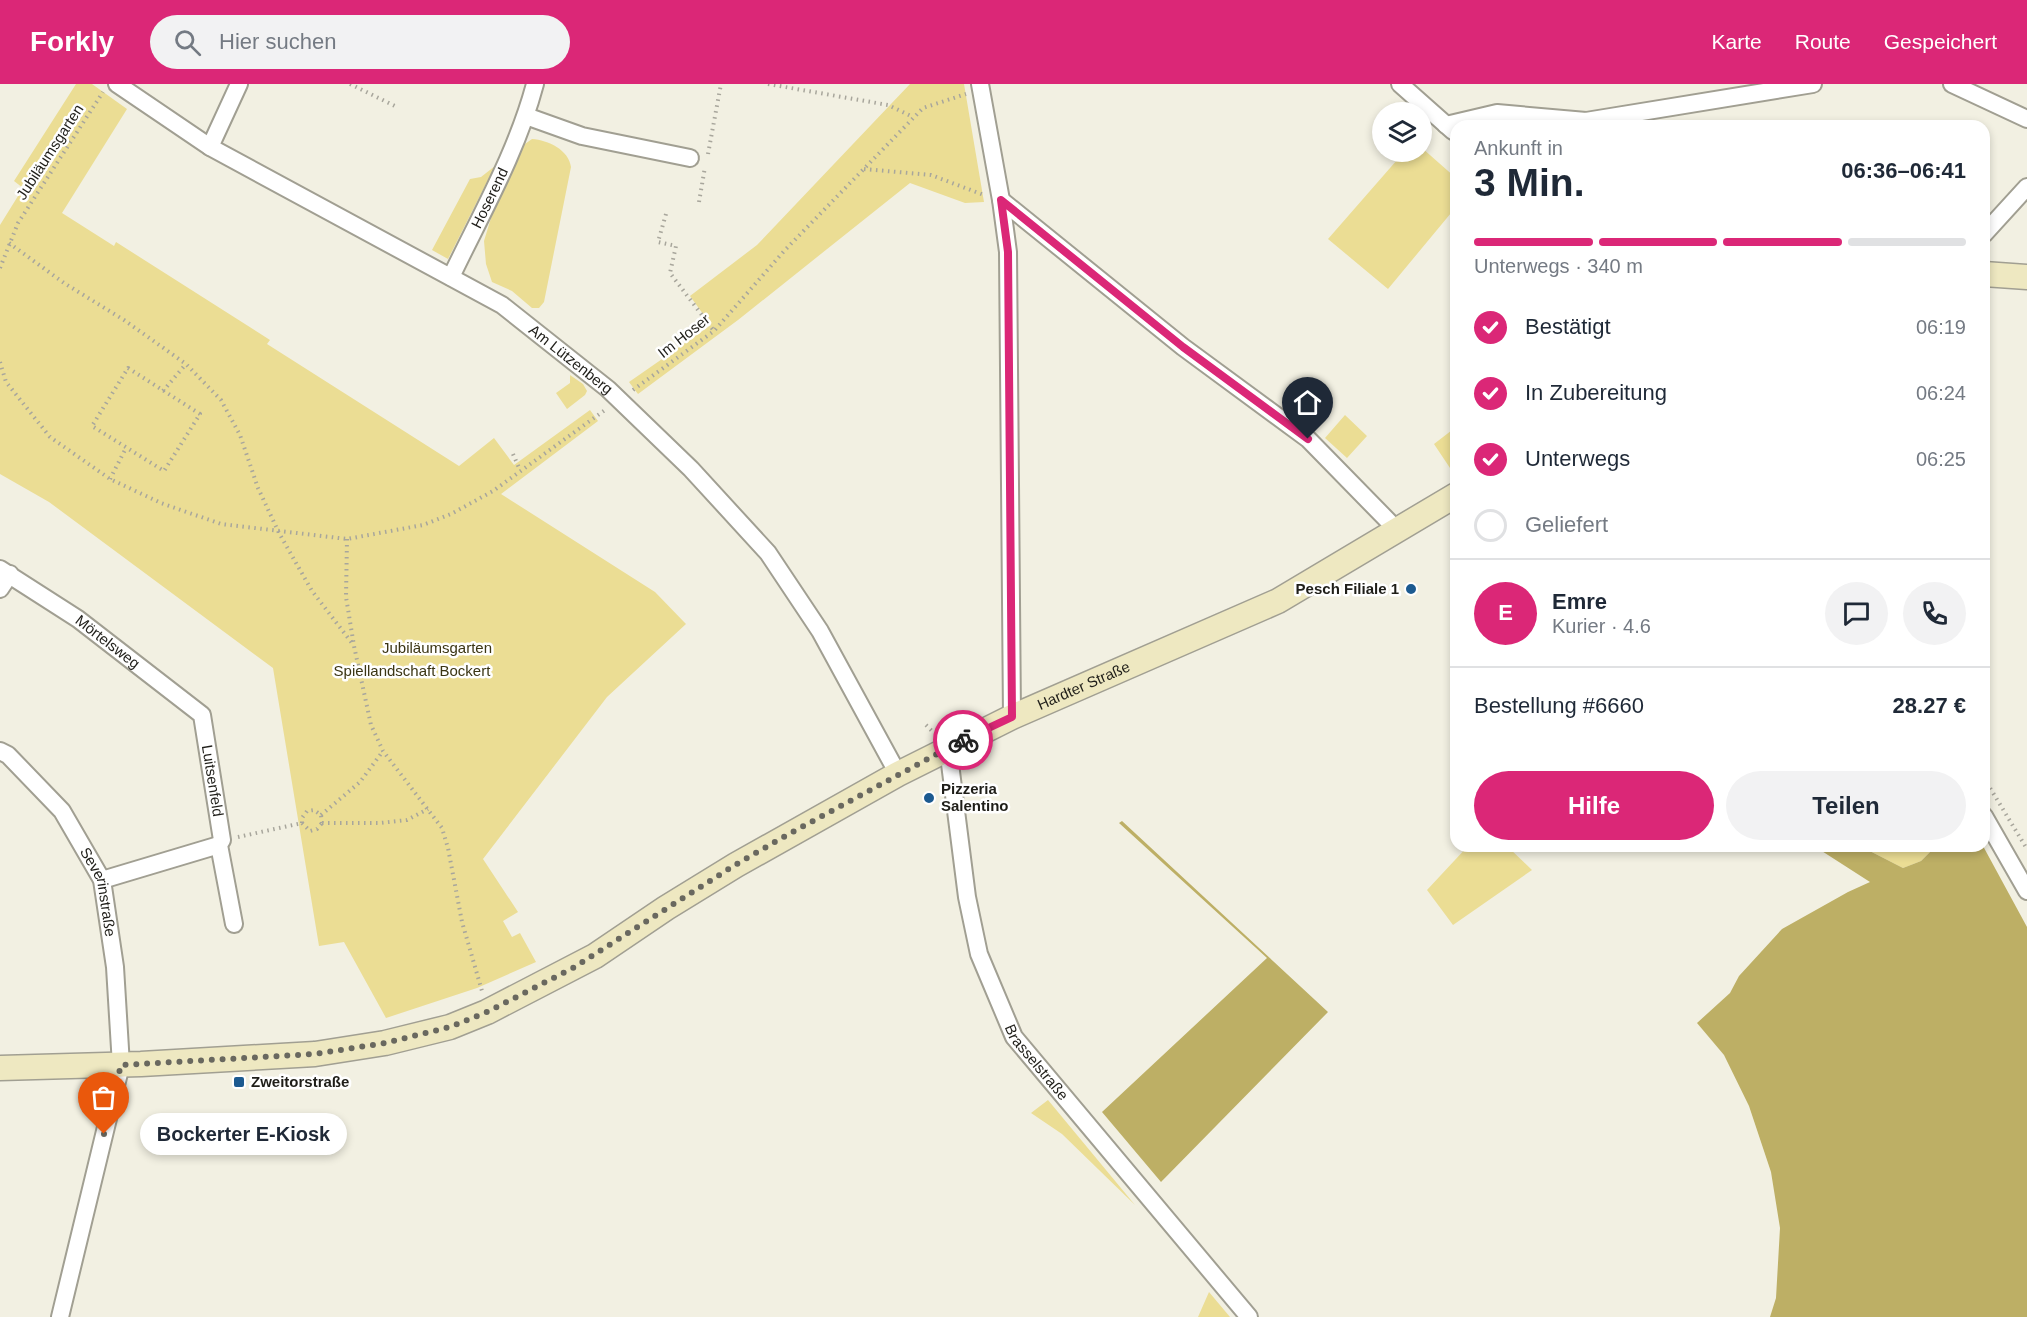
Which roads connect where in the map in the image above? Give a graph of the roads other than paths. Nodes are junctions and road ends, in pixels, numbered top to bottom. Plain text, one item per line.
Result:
1 (239, 84) edge
2 (535, 84) edge
3 (1400, 84) edge
4 (1813, 84) edge
5 (1952, 84) edge
6 (980, 86) edge
7 (111, 87) edge
8 (526, 116) junction
9 (2027, 119) edge
10 (1477, 120) edge
11 (1566, 120) edge
12 (1598, 120) edge
13 (1450, 128) edge
14 (210, 147) junction
15 (690, 158) dead end
16 (2027, 187) edge
17 (1001, 200) junction
18 (1990, 227) edge
19 (1990, 274) edge
20 (451, 277) junction
21 (2027, 277) edge
22 (1450, 499) edge
23 (1398, 531) junction
24 (5, 571) edge
25 (0, 589) edge
26 (202, 715) joint
27 (1012, 717) junction
28 (948, 748) junction
29 (0, 751) edge
30 (898, 774) junction
31 (1990, 826) edge
32 (221, 842) junction
33 (102, 880) junction
34 (2027, 891) edge
35 (234, 924) dead end
36 (121, 1065) junction
37 (0, 1068) edge
38 (60, 1317) edge
39 (1249, 1317) edge

1 - 14 street
2 - 8 street, Hoserend
3 - 13 street
4 - 12 street
5 - 9 street
6 - 17 street
7 - 14 street, Am Lützenberg
8 - 15 street
8 - 20 street, Hoserend
10 - 11 street
14 - 20 street, Am Lützenberg
16 - 18 street
17 - 23 street
17 - 27 street
19 - 21 main road
20 - 30 street, Am Lützenberg
22 - 23 main road, Hardter Straße
23 - 27 main road, Hardter Straße
24 - 25 street, Mörtelsweg
24 - 26 street, Mörtelsweg
26 - 32 street, Luitsenfeld
27 - 28 main road, Hardter Straße
28 - 30 main road, Hardter Straße
28 - 39 street, Brasselstraße
29 - 33 street, Severinstraße
30 - 36 main road, Hardter Straße
31 - 34 street
32 - 33 street
32 - 35 street, Luitsenfeld
33 - 36 street, Severinstraße
36 - 37 main road, Hardter Straße
36 - 38 street

